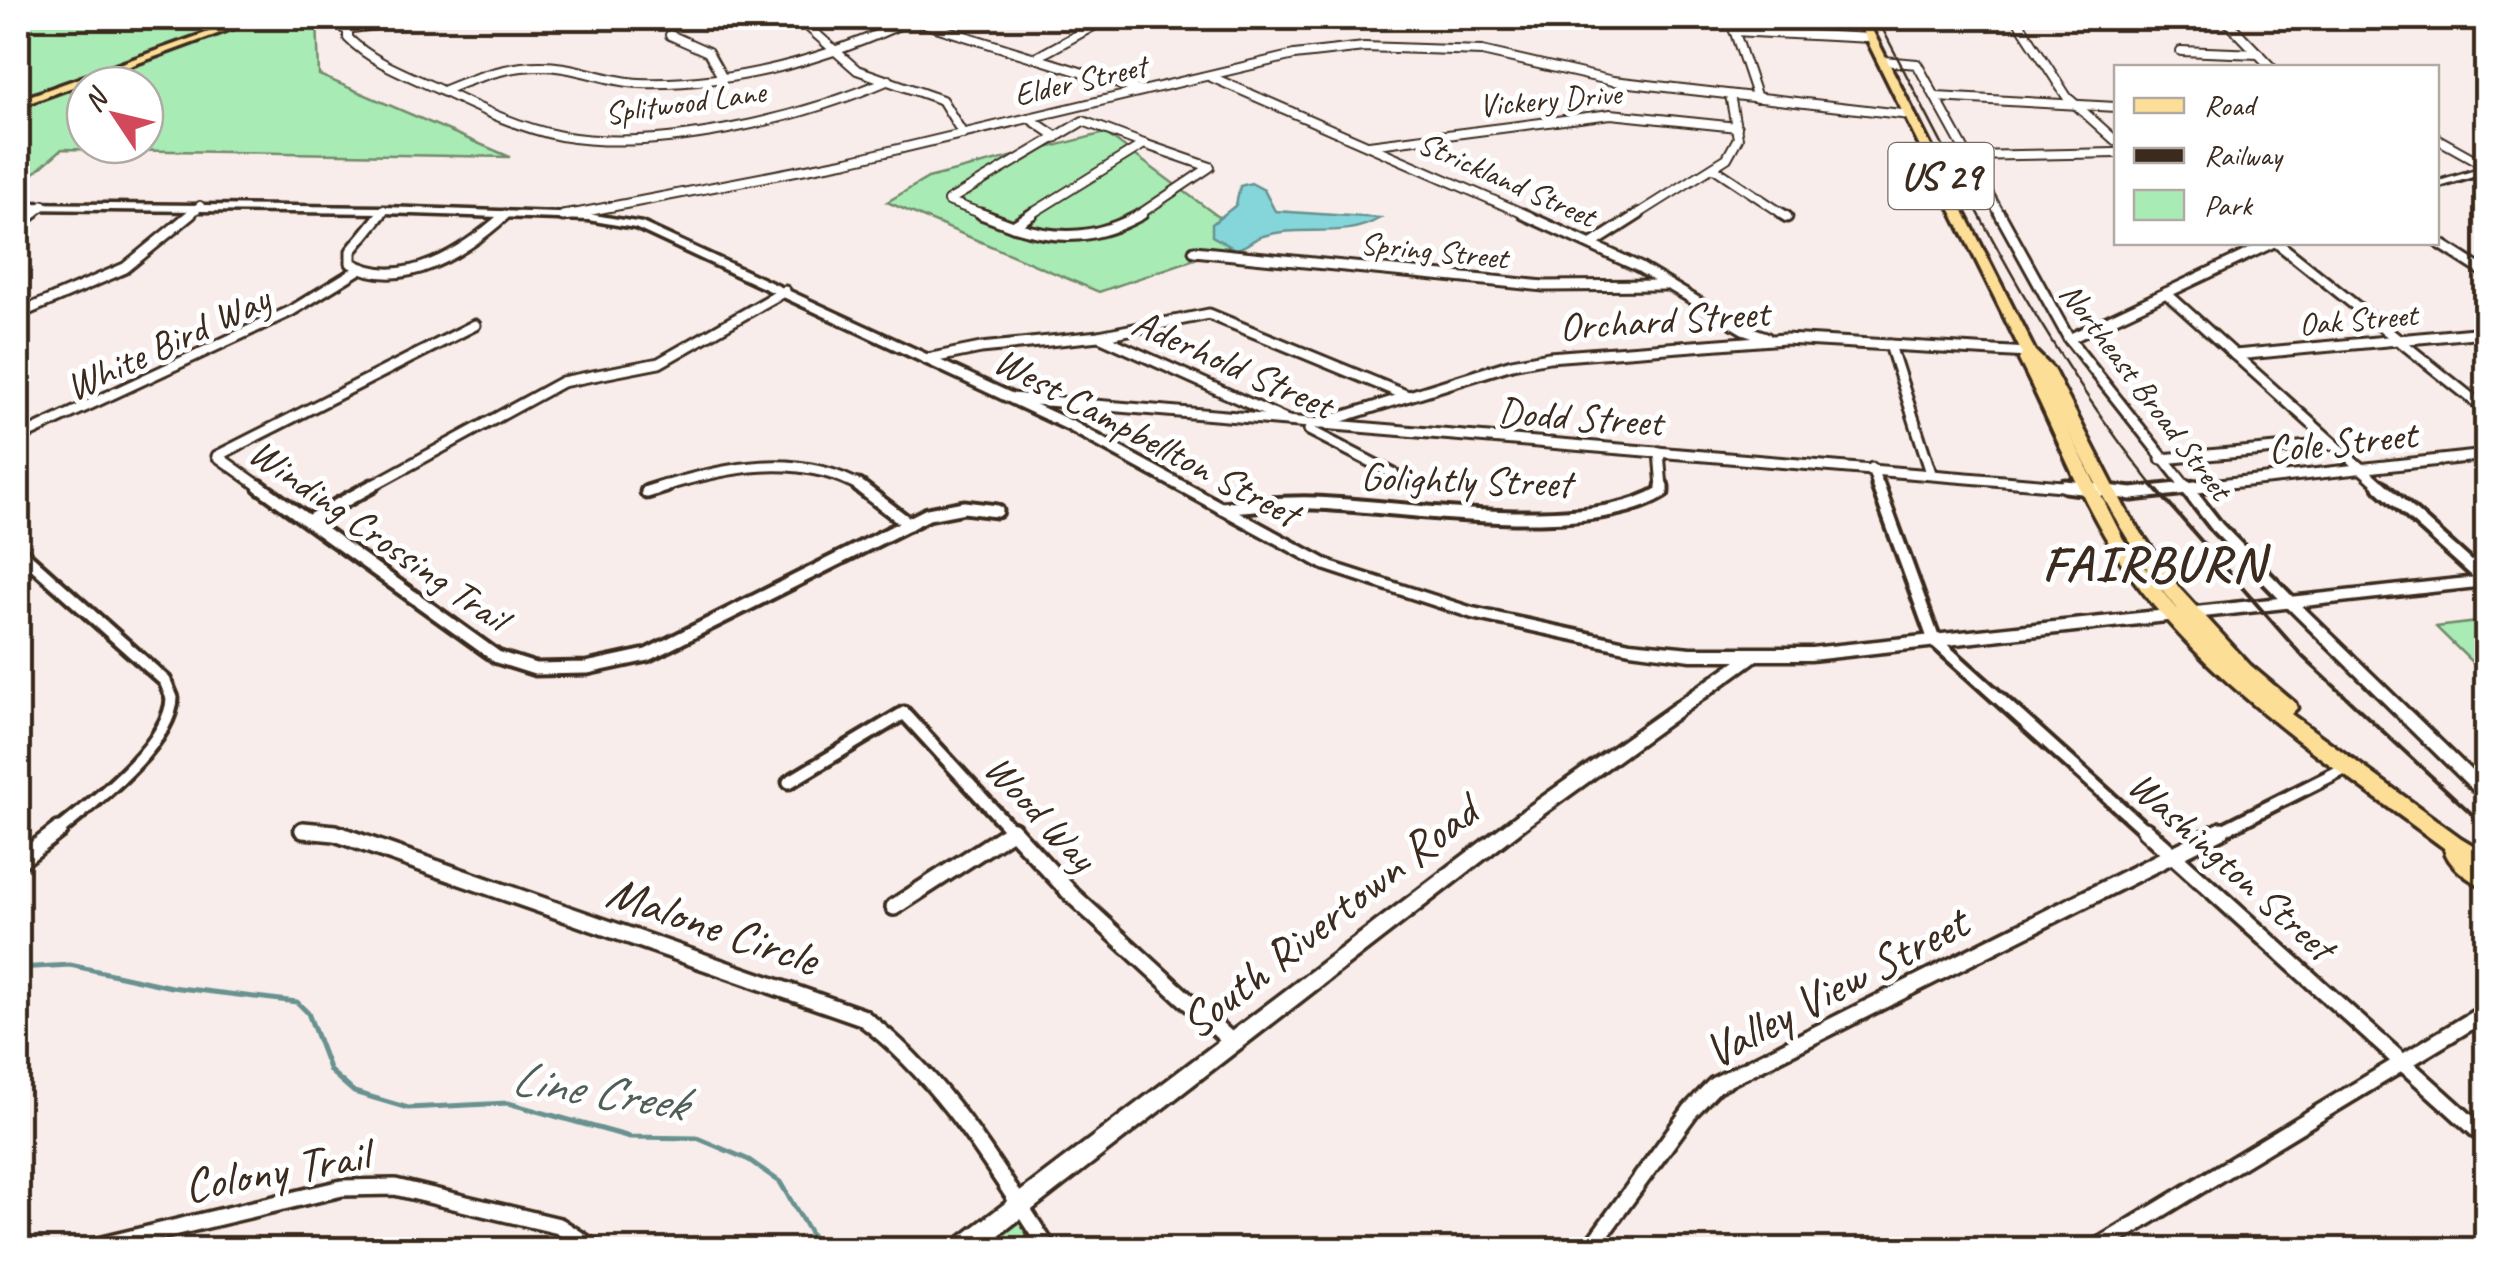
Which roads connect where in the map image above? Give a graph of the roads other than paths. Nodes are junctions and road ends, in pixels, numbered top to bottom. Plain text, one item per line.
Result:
1 (256, 18) edge
2 (268, 18) edge
3 (348, 18) edge
4 (428, 18) edge
5 (798, 18) edge
6 (909, 18) edge
7 (1108, 18) edge
8 (1127, 18) edge
9 (1205, 18) edge
10 (1730, 18) edge
11 (1861, 18) edge
12 (2016, 18) edge
13 (2224, 18) edge
14 (2452, 18) edge
15 (2486, 24) edge
16 (345, 28) junction
17 (1734, 31) junction
18 (670, 35) dead end
19 (1871, 38) junction
20 (2180, 51) dead end
21 (834, 53) junction
22 (2259, 54) junction
23 (1039, 56) junction
24 (1883, 61) junction
25 (140, 65) edge
26 (2269, 65) edge
27 (722, 75) junction
28 (1208, 75) junction
29 (889, 80) junction
30 (444, 90) junction
31 (1142, 91) junction
32 (65, 92) edge
33 (1730, 95) junction
34 (1936, 97) junction
35 (1758, 98) junction
36 (2075, 104) junction
37 (18, 107) edge
38 (2114, 107) edge
39 (952, 112) junction
40 (1910, 115) junction
41 (1029, 118) junction
42 (1737, 127) junction
43 (975, 130) junction
44 (963, 134) junction
45 (1057, 137) junction
46 (2114, 139) edge
47 (2439, 140) edge
48 (1144, 144) junction
49 (1368, 145) junction
50 (2114, 153) edge
51 (1967, 156) junction
52 (1714, 168) junction
53 (2486, 168) edge
54 (2439, 183) edge
55 (44, 205) junction
56 (18, 206) edge
57 (200, 206) junction
58 (384, 210) junction
59 (505, 214) junction
60 (562, 216) junction
61 (1788, 218) dead end
62 (18, 226) edge
63 (1013, 226) junction
64 (2439, 243) edge
65 (1592, 244) junction
66 (2269, 245) edge
67 (2279, 245) edge
68 (1194, 251) dead end
69 (358, 270) junction
70 (2486, 274) edge
71 (1670, 285) junction
72 (785, 292) junction
73 (2166, 294) junction
74 (18, 314) edge
75 (475, 325) dead end
76 (2485, 332) edge
77 (1099, 336) junction
78 (1780, 339) junction
79 (2069, 339) junction
80 (2400, 340) junction
81 (1890, 345) junction
82 (2029, 353) junction
83 (2235, 355) junction
84 (927, 359) junction
85 (1408, 396) junction
86 (1010, 398) junction
87 (2486, 410) edge
88 (1297, 425) junction
89 (1313, 426) junction
90 (18, 441) edge
91 (2334, 444) junction
92 (1660, 452) junction
93 (2486, 455) edge
94 (2162, 459) junction
95 (1872, 468) junction
96 (2362, 469) junction
97 (1930, 473) junction
98 (1394, 474) dead end
99 (2184, 488) junction
100 (2098, 490) junction
101 (648, 492) dead end
102 (2145, 493) joint
103 (1222, 508) junction
104 (997, 511) dead end
105 (308, 521) junction
106 (909, 524) junction
107 (18, 550) edge
108 (2486, 581) edge
109 (2291, 603) junction
110 (2177, 612) junction
111 (1934, 640) junction
112 (1751, 656) junction
113 (2350, 766) junction
114 (789, 782) dead end
115 (2486, 794) edge
116 (300, 830) dead end
117 (1012, 830) junction
118 (2454, 844) junction
119 (2172, 856) junction
120 (18, 862) edge
121 (2486, 863) edge
122 (2486, 879) edge
123 (894, 907) dead end
124 (2486, 1012) edge
125 (1233, 1042) junction
126 (2403, 1063) junction
127 (2486, 1138) edge
128 (1020, 1206) junction
129 (81, 1250) edge
130 (596, 1250) edge
131 (962, 1250) edge
132 (1049, 1250) edge
133 (1589, 1250) edge
134 (2094, 1250) edge

1 - 37 main road
2 - 25 main road
3 - 16 street
4 - 16 street
5 - 21 street
6 - 21 street
6 - 23 street
7 - 23 street
8 - 9 street
10 - 17 street
11 - 19 main road, US 29
12 - 36 street
13 - 22 street
14 - 15 street
16 - 30 street, Splitwood Lane
17 - 19 street
17 - 35 street
18 - 27 street
19 - 24 main road, US 29
20 - 22 street
21 - 27 street
21 - 29 street
22 - 26 street
23 - 31 street
24 - 34 street, Northeast Broad Street
24 - 40 main road, US 29
27 - 30 street
28 - 31 street, Elder Street
28 - 33 street, Elder Street
28 - 49 street, Strickland Street
29 - 30 street, Splitwood Lane
29 - 39 street
31 - 41 street, Elder Street
32 - 37 main road
33 - 35 street, Elder Street
33 - 42 street
34 - 36 street
34 - 51 street, Northeast Broad Street
35 - 40 street, Elder Street
36 - 38 street
36 - 46 street
39 - 43 street
39 - 44 street
40 - 82 main road, US 29
41 - 43 street, Elder Street
41 - 45 street
42 - 49 street, Vickery Drive
42 - 52 street
43 - 44 street, Elder Street
44 - 60 street, Elder Street
45 - 48 street
45 - 63 street
47 - 53 street
48 - 63 street
48 - 63 street
49 - 65 street, Strickland Street
50 - 51 street
51 - 79 street, Northeast Broad Street
52 - 61 street
52 - 65 street
53 - 54 street
55 - 56 main road, West Campbellton Street
55 - 57 main road, West Campbellton Street
55 - 62 street
57 - 58 main road, West Campbellton Street
57 - 74 street
58 - 59 main road, West Campbellton Street
58 - 69 street
59 - 60 main road, West Campbellton Street
59 - 69 street
60 - 72 main road, West Campbellton Street
64 - 70 street
65 - 71 street, Strickland Street
66 - 73 street
67 - 80 street
68 - 71 street, Spring Street
69 - 90 street, White Bird Way
71 - 78 street, Strickland Street
72 - 84 main road, West Campbellton Street
72 - 105 street
73 - 79 street
73 - 83 street
75 - 105 street, Winding Crossing Trail
76 - 80 street, Oak Street
77 - 84 street
77 - 85 street
77 - 88 street, Aderhold Street
78 - 81 street, Orchard Street
78 - 85 street, Orchard Street
79 - 94 street, Northeast Broad Street
80 - 83 street, Oak Street
80 - 87 street
81 - 82 street, Orchard Street
81 - 97 street
82 - 100 main road, US 29
83 - 91 street
84 - 86 main road, West Campbellton Street
85 - 89 street, Orchard Street
86 - 88 street, Dodd Street
86 - 103 main road, West Campbellton Street
88 - 89 street, Dodd Street
88 - 98 street, Aderhold Street
89 - 92 street, Dodd Street
91 - 94 street
91 - 96 street
92 - 95 street, Dodd Street
92 - 103 street, Golightly Street
93 - 96 street, Cole Street
94 - 99 street, Northeast Broad Street
95 - 97 street, Dodd Street
95 - 111 street
96 - 99 street, Cole Street
96 - 108 street
97 - 100 street, Dodd Street
99 - 102 street, Cole Street
99 - 109 street, Northeast Broad Street
100 - 102 street, Dodd Street
100 - 110 main road, US 29
101 - 106 street
103 - 112 main road, West Campbellton Street
104 - 106 street, Winding Crossing Trail
105 - 106 street, Winding Crossing Trail
107 - 120 street
108 - 109 main road, West Campbellton Street
109 - 110 main road, West Campbellton Street
109 - 115 street
110 - 111 main road, West Campbellton Street
110 - 113 main road, US 29
111 - 112 main road, West Campbellton Street
111 - 119 street, Washington Street
112 - 125 main road, South Rivertown Road
113 - 118 main road, US 29
113 - 119 street, Valley View Street
114 - 117 street, Wood Way
116 - 128 street, Malone Circle
117 - 123 street
117 - 125 street, Wood Way
118 - 121 main road, US 29
118 - 122 main road, US 29
119 - 126 street, Washington Street
119 - 133 street, Valley View Street
124 - 126 street
125 - 128 main road, South Rivertown Road
126 - 127 street, Washington Street
126 - 134 street
128 - 131 main road, South Rivertown Road
128 - 132 street, Malone Circle
129 - 130 street, Colony Trail

